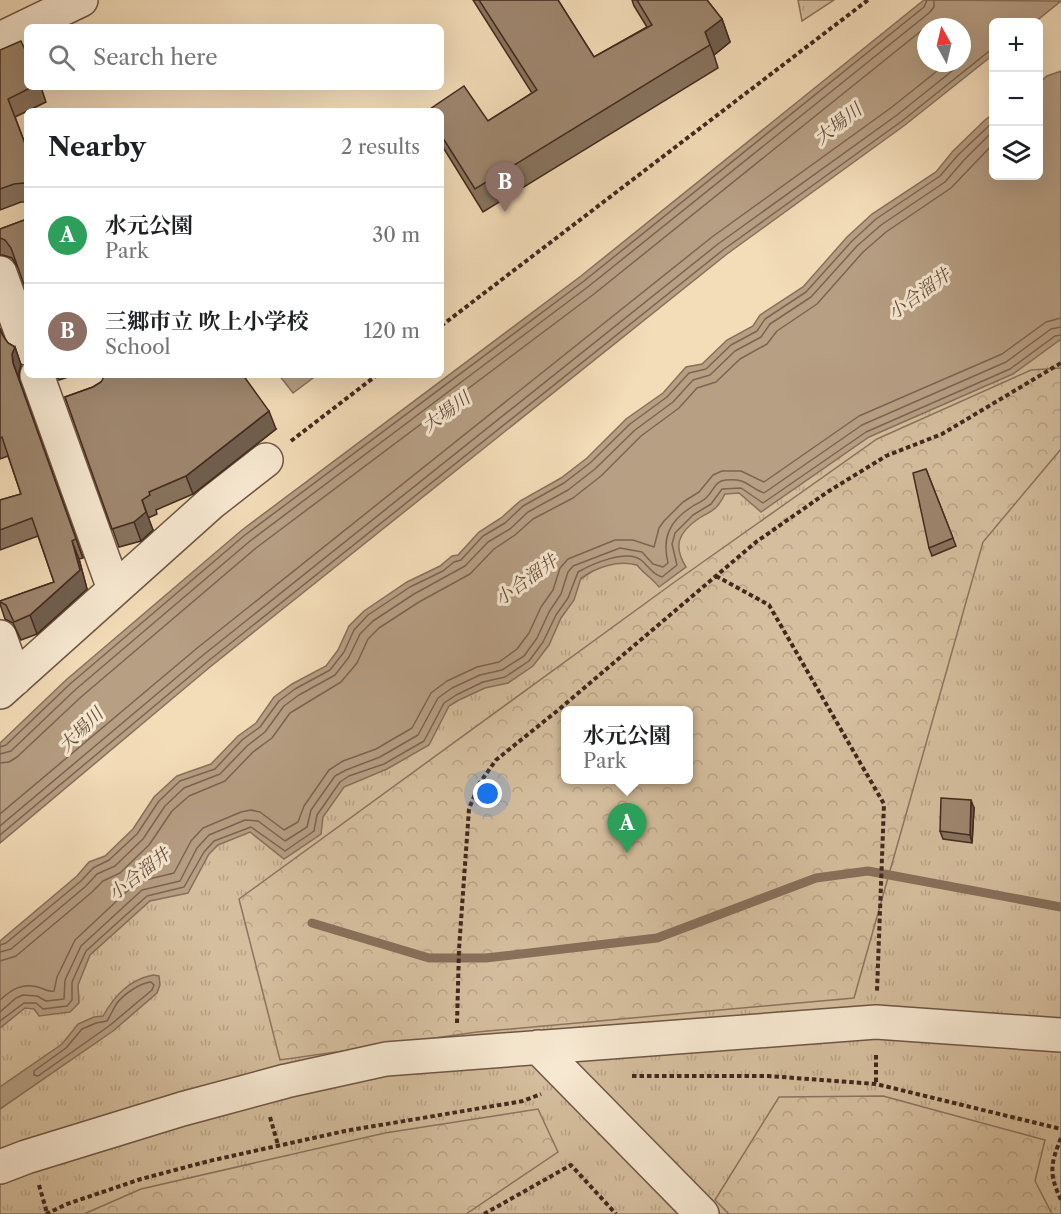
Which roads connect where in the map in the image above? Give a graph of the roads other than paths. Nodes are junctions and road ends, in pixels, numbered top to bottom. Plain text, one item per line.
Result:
1 (81, 0) edge
2 (31, 24) edge
3 (24, 27) edge
4 (0, 39) edge
5 (0, 273) edge
6 (24, 330) edge
7 (53, 391) edge
8 (266, 460) road end
9 (114, 589) junction
10 (0, 637) edge
11 (7, 686) edge
12 (1061, 1035) edge
13 (538, 1047) junction
14 (0, 1167) edge
15 (702, 1214) edge

1 - 2 street
3 - 4 street
5 - 6 street
7 - 9 street
8 - 9 street
9 - 11 street
10 - 11 street
12 - 13 street
13 - 14 street
13 - 15 street

